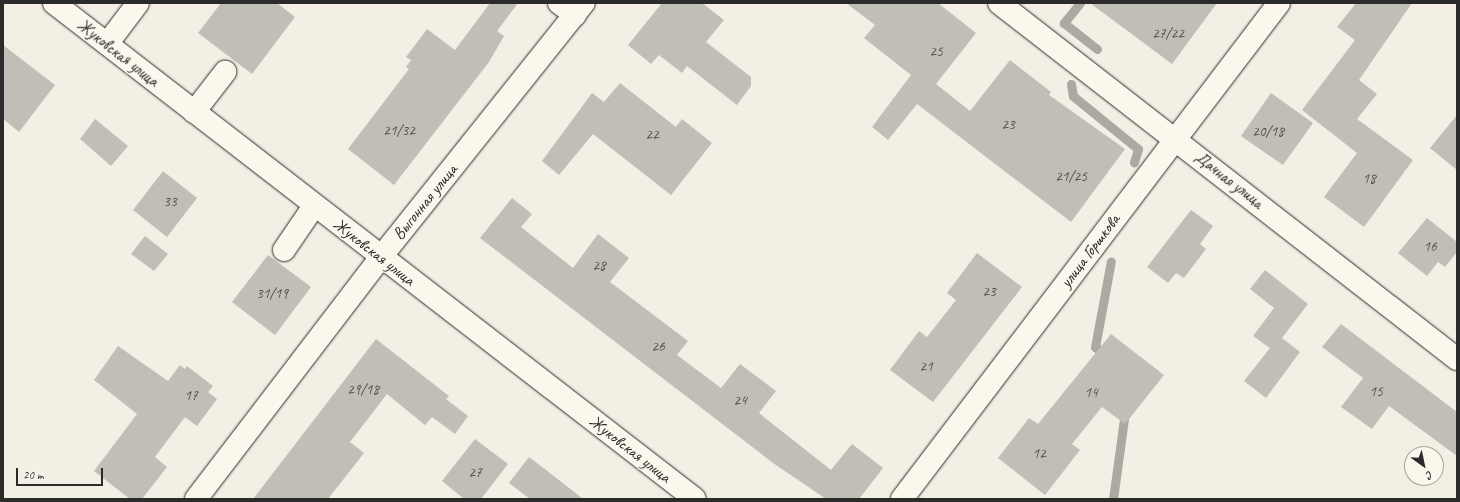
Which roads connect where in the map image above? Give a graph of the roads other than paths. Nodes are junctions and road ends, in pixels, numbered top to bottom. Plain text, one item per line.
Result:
1 (54, 3) edge
2 (138, 3) edge
3 (999, 3) edge
4 (1279, 3) edge
5 (572, 7) edge
6 (107, 44) junction
7 (225, 72) dead end
8 (194, 112) junction
9 (1176, 138) junction
10 (314, 206) junction
11 (284, 250) dead end
12 (381, 257) junction
13 (1457, 359) edge
14 (196, 499) edge
15 (695, 499) edge
16 (902, 499) edge

1 - 6 street, Жуковская улица
2 - 6 street
3 - 9 street, Дачная улица
4 - 9 street, улица Горшкова
5 - 12 street, Выгонная улица
6 - 8 street, Жуковская улица
7 - 8 street
8 - 10 street, Жуковская улица
9 - 13 street, Дачная улица
9 - 16 street, улица Горшкова
10 - 11 street
10 - 12 street, Жуковская улица
12 - 14 street, Выгонная улица
12 - 15 street, Жуковская улица

